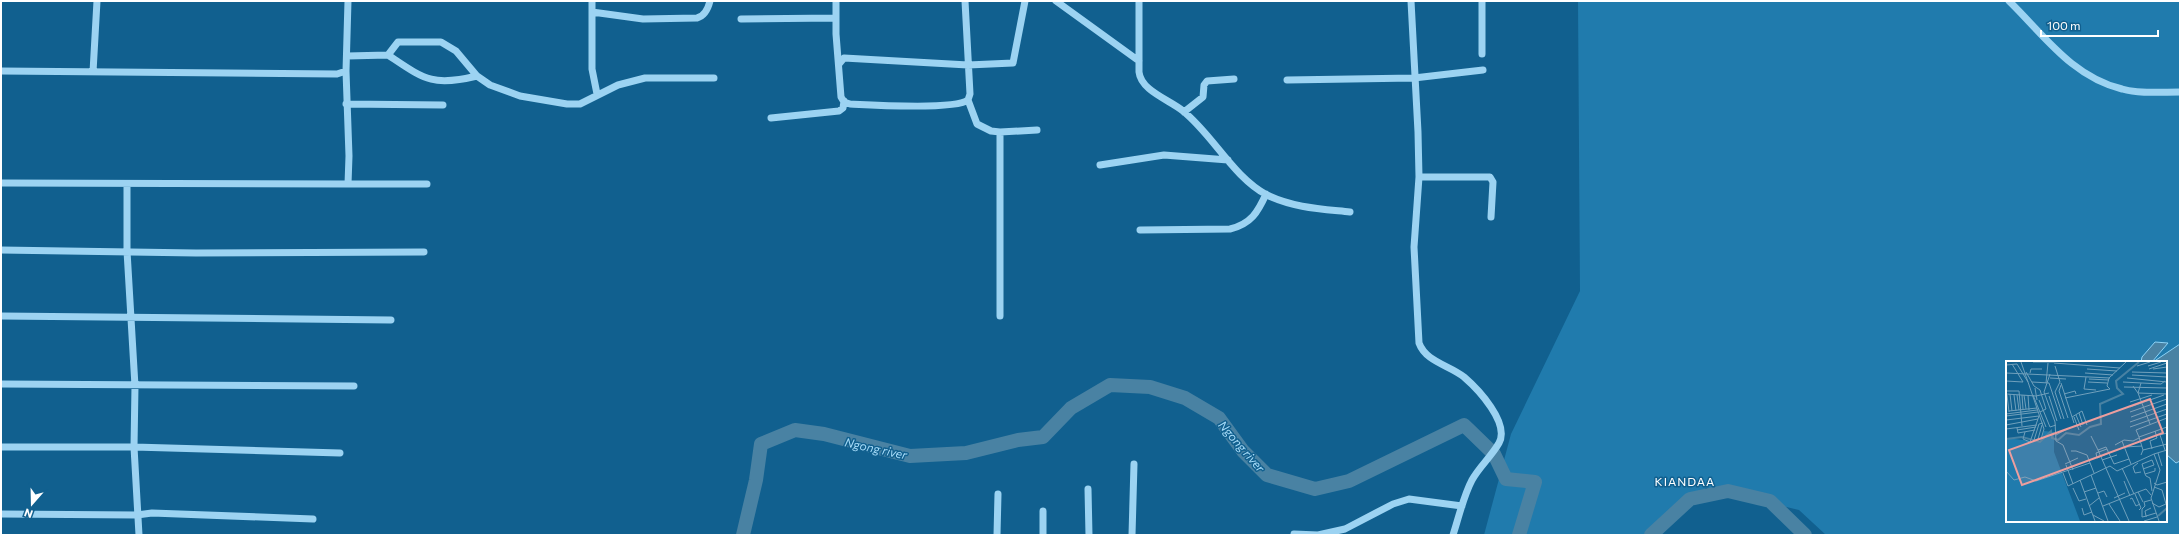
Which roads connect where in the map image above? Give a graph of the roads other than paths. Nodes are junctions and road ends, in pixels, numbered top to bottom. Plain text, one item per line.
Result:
1 (96, 1) edge
2 (348, 1) edge
3 (592, 1) edge
4 (710, 1) edge
5 (836, 1) edge
6 (964, 1) edge
7 (1026, 1) edge
8 (1056, 1) edge
9 (1139, 1) edge
10 (1411, 1) edge
11 (1482, 1) edge
12 (2009, 1) edge
13 (592, 12) junction
14 (836, 18) junction
15 (741, 19) dead end
16 (1482, 54) dead end
17 (388, 55) junction
18 (347, 56) junction
19 (1139, 61) junction
20 (838, 64) junction
21 (968, 65) junction
22 (1483, 70) dead end
23 (1, 71) edge
24 (346, 71) junction
25 (93, 72) junction
26 (477, 76) junction
27 (714, 78) dead end
28 (1414, 78) junction
29 (1234, 79) dead end
30 (1287, 80) dead end
31 (2180, 92) edge
32 (597, 94) junction
33 (968, 100) junction
34 (844, 101) junction
35 (346, 104) junction
36 (443, 104) dead end
37 (1184, 112) junction
38 (771, 118) dead end
39 (1037, 130) dead end
40 (1000, 132) junction
41 (1228, 160) junction
42 (1100, 165) dead end
43 (1419, 177) junction
44 (1, 183) edge
45 (126, 184) junction
46 (348, 184) junction
47 (428, 184) dead end
48 (1266, 194) junction
49 (1350, 212) dead end
50 (1491, 217) dead end
51 (1140, 230) dead end
52 (1, 250) edge
53 (127, 251) junction
54 (424, 252) dead end
55 (1, 316) edge
56 (1000, 316) dead end
57 (131, 318) junction
58 (391, 320) dead end
59 (1, 384) edge
60 (135, 386) junction
61 (354, 386) dead end
62 (134, 446) junction
63 (1, 447) edge
64 (340, 453) dead end
65 (1134, 464) dead end
66 (1088, 489) dead end
67 (998, 494) dead end
68 (1462, 506) junction
69 (1043, 511) dead end
70 (1, 514) edge
71 (137, 515) junction
72 (313, 520) dead end
73 (1294, 534) edge
74 (139, 535) edge
75 (998, 535) edge
76 (1043, 535) edge
77 (1089, 535) edge
78 (1132, 535) edge
79 (1453, 535) edge

1 - 25 street
2 - 18 street
3 - 13 street
4 - 13 street
5 - 14 street
6 - 21 street
7 - 21 street
8 - 19 street
9 - 19 street
10 - 28 street
11 - 16 street
12 - 31 street
13 - 32 street
14 - 15 street
14 - 20 street
17 - 18 street
17 - 26 street
17 - 26 street
18 - 24 street
19 - 37 street
20 - 21 street
20 - 34 street
21 - 33 street
22 - 28 street
23 - 25 street
24 - 25 street
24 - 35 street
26 - 32 street
27 - 32 street
28 - 30 street
28 - 43 street
29 - 37 street
33 - 34 street
33 - 40 street
34 - 38 street
35 - 36 street
35 - 46 street
37 - 41 street
39 - 40 street
40 - 56 street
41 - 42 street
41 - 48 street
43 - 50 street
43 - 68 street
44 - 45 street
45 - 46 street
45 - 53 street
46 - 47 street
48 - 49 street
48 - 51 street
52 - 53 street
53 - 54 street
53 - 57 street
55 - 57 street
57 - 58 street
57 - 60 street
59 - 60 street
60 - 61 street
60 - 62 street
62 - 63 street
62 - 64 street
62 - 71 street
65 - 78 street
66 - 77 street
67 - 75 street
68 - 73 street
68 - 79 street
69 - 76 street
70 - 71 street
71 - 72 street
71 - 74 street

